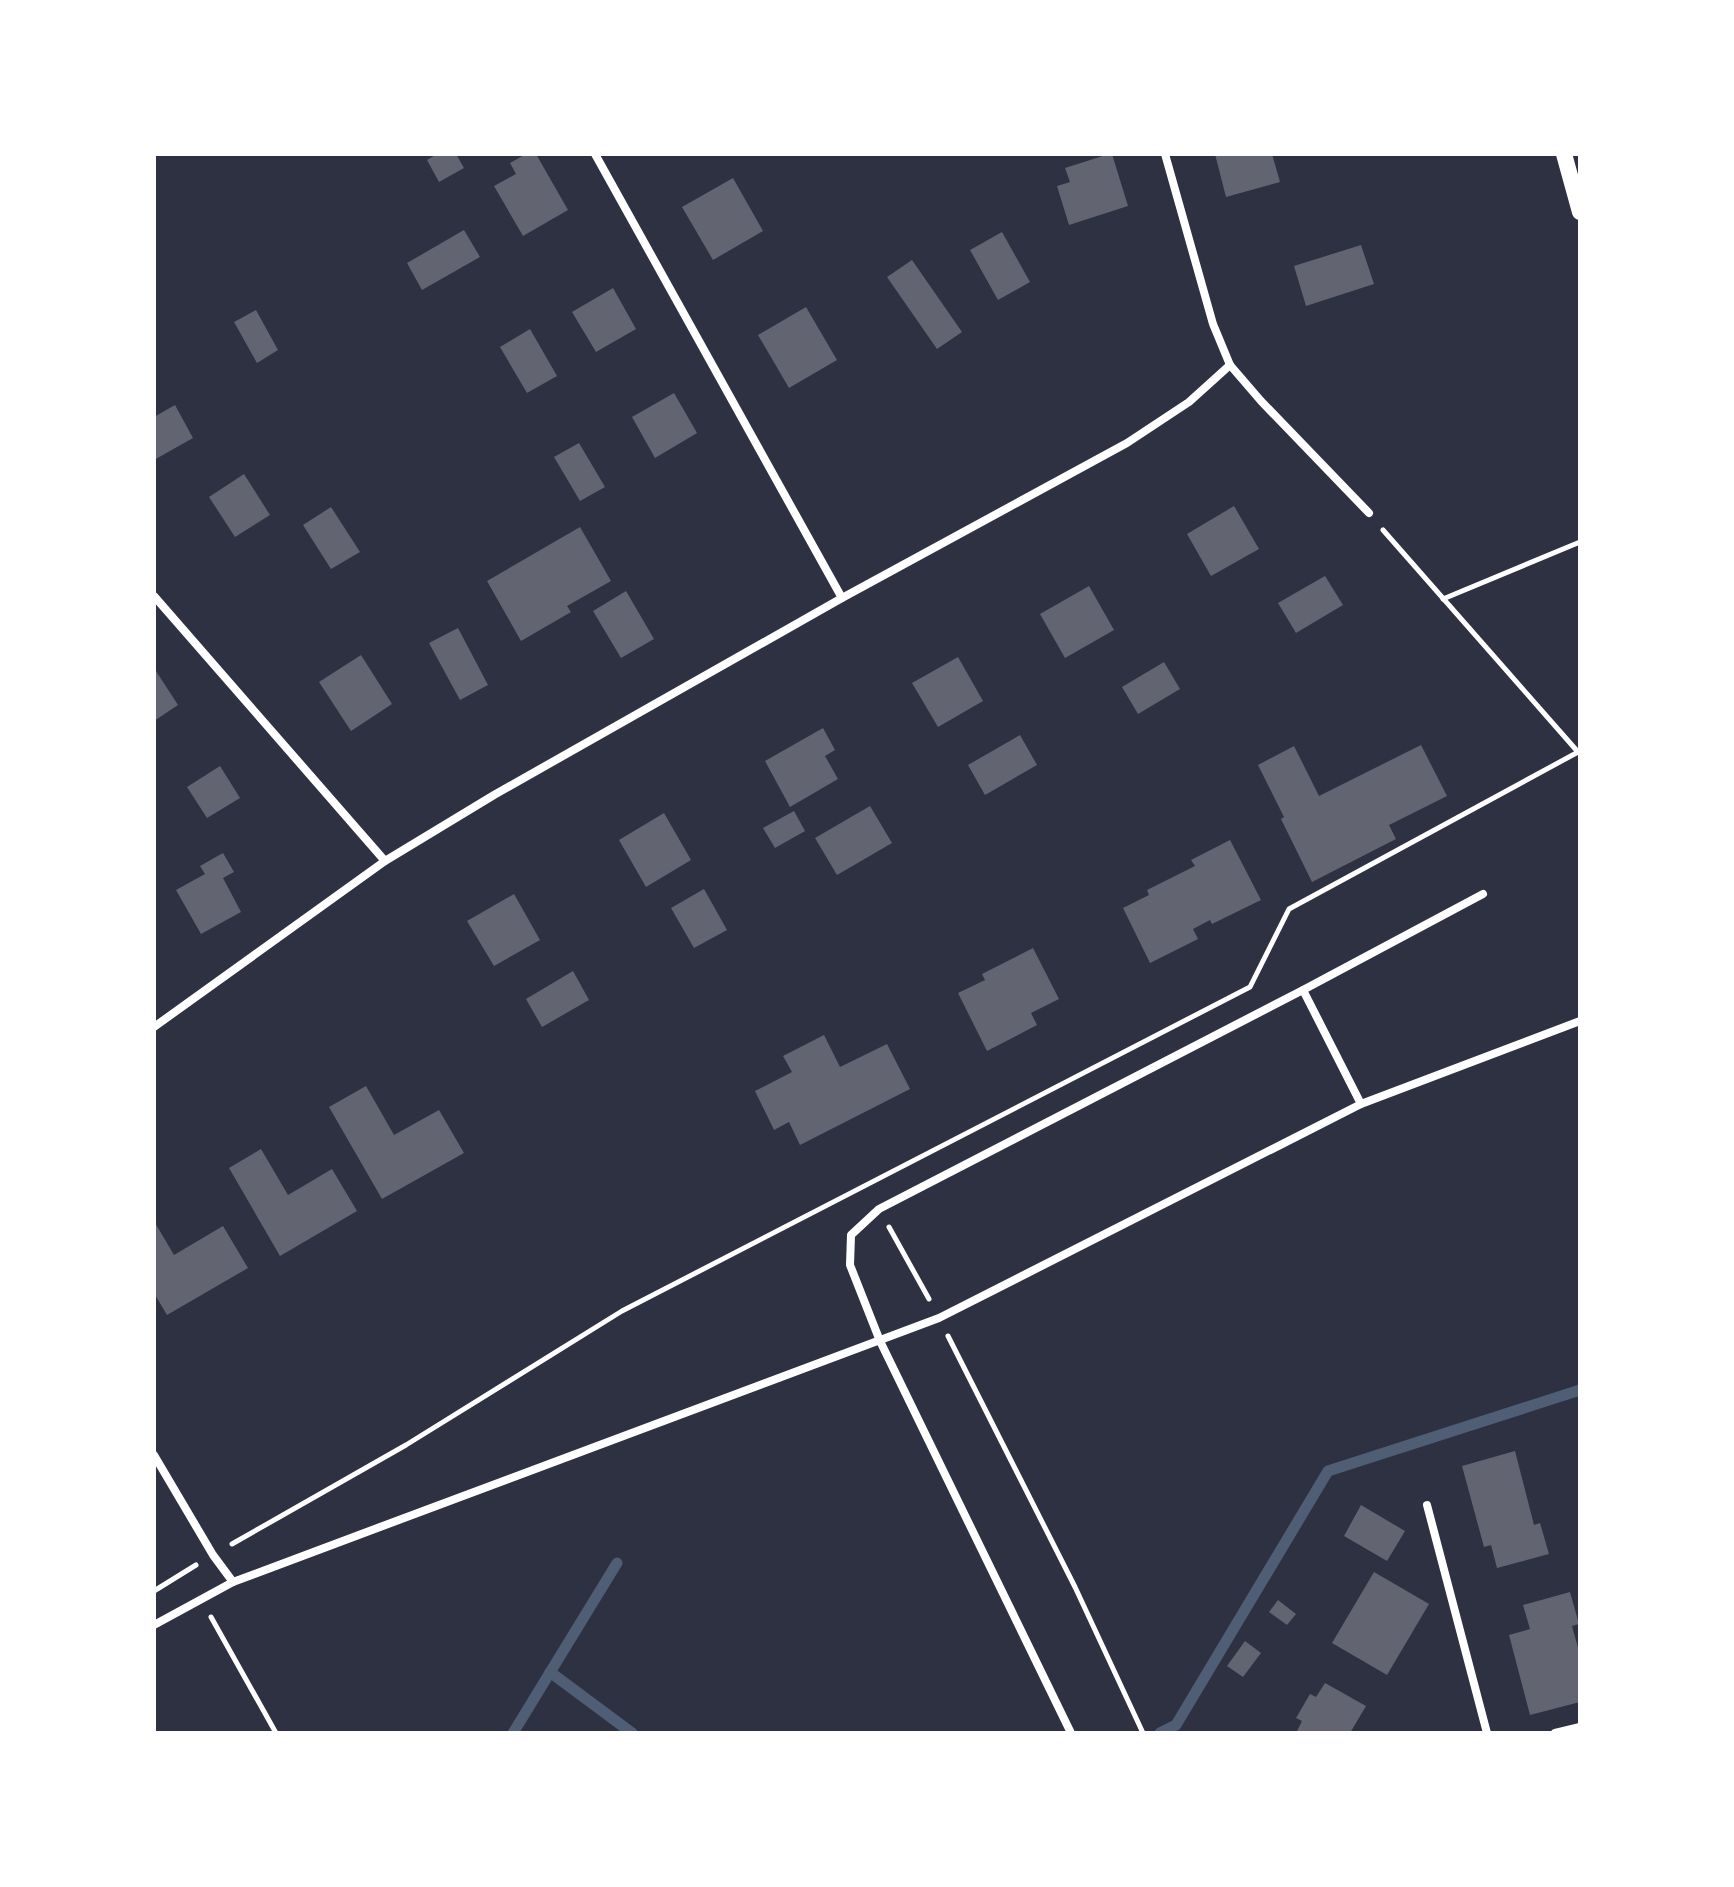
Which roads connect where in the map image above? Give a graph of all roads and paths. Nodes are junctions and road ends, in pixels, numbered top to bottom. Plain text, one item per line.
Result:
1 (595, 154) edge
2 (1165, 154) edge
3 (1564, 154) edge
4 (1580, 212) edge
5 (1230, 365) junction
6 (1369, 513) joint
7 (1580, 542) edge
8 (154, 596) edge
9 (842, 598) junction
10 (1443, 599) junction
11 (1579, 752) edge
12 (385, 861) junction
13 (1483, 894) dead end
14 (1303, 990) junction
15 (1580, 1021) edge
16 (154, 1027) edge
17 (1361, 1104) junction
18 (869, 1183) junction
19 (879, 1209) junction
20 (939, 1318) junction
21 (880, 1341) junction
22 (154, 1455) edge
23 (1427, 1505) dead end
24 (213, 1555) junction
25 (233, 1582) junction
26 (154, 1591) edge
27 (201, 1599) junction
28 (154, 1625) edge
29 (1580, 1727) edge
30 (276, 1733) edge
31 (1071, 1733) edge
32 (1143, 1733) edge
33 (1487, 1733) edge
34 (1555, 1733) edge

1 - 9 street
2 - 5 street
3 - 4 main road
5 - 6 street
5 - 9 street
6 - 10 path
7 - 10 path
8 - 12 street
9 - 12 street
10 - 11 path
11 - 18 path
12 - 16 street
13 - 14 street
14 - 17 street
14 - 19 street
15 - 17 street
17 - 20 street
18 - 19 path
18 - 24 path
19 - 20 path
19 - 21 street
20 - 21 street
20 - 32 path
21 - 25 street
21 - 31 street
22 - 24 street
23 - 33 street
24 - 25 street
24 - 26 path
25 - 27 street
27 - 28 street
27 - 30 path
29 - 34 street

